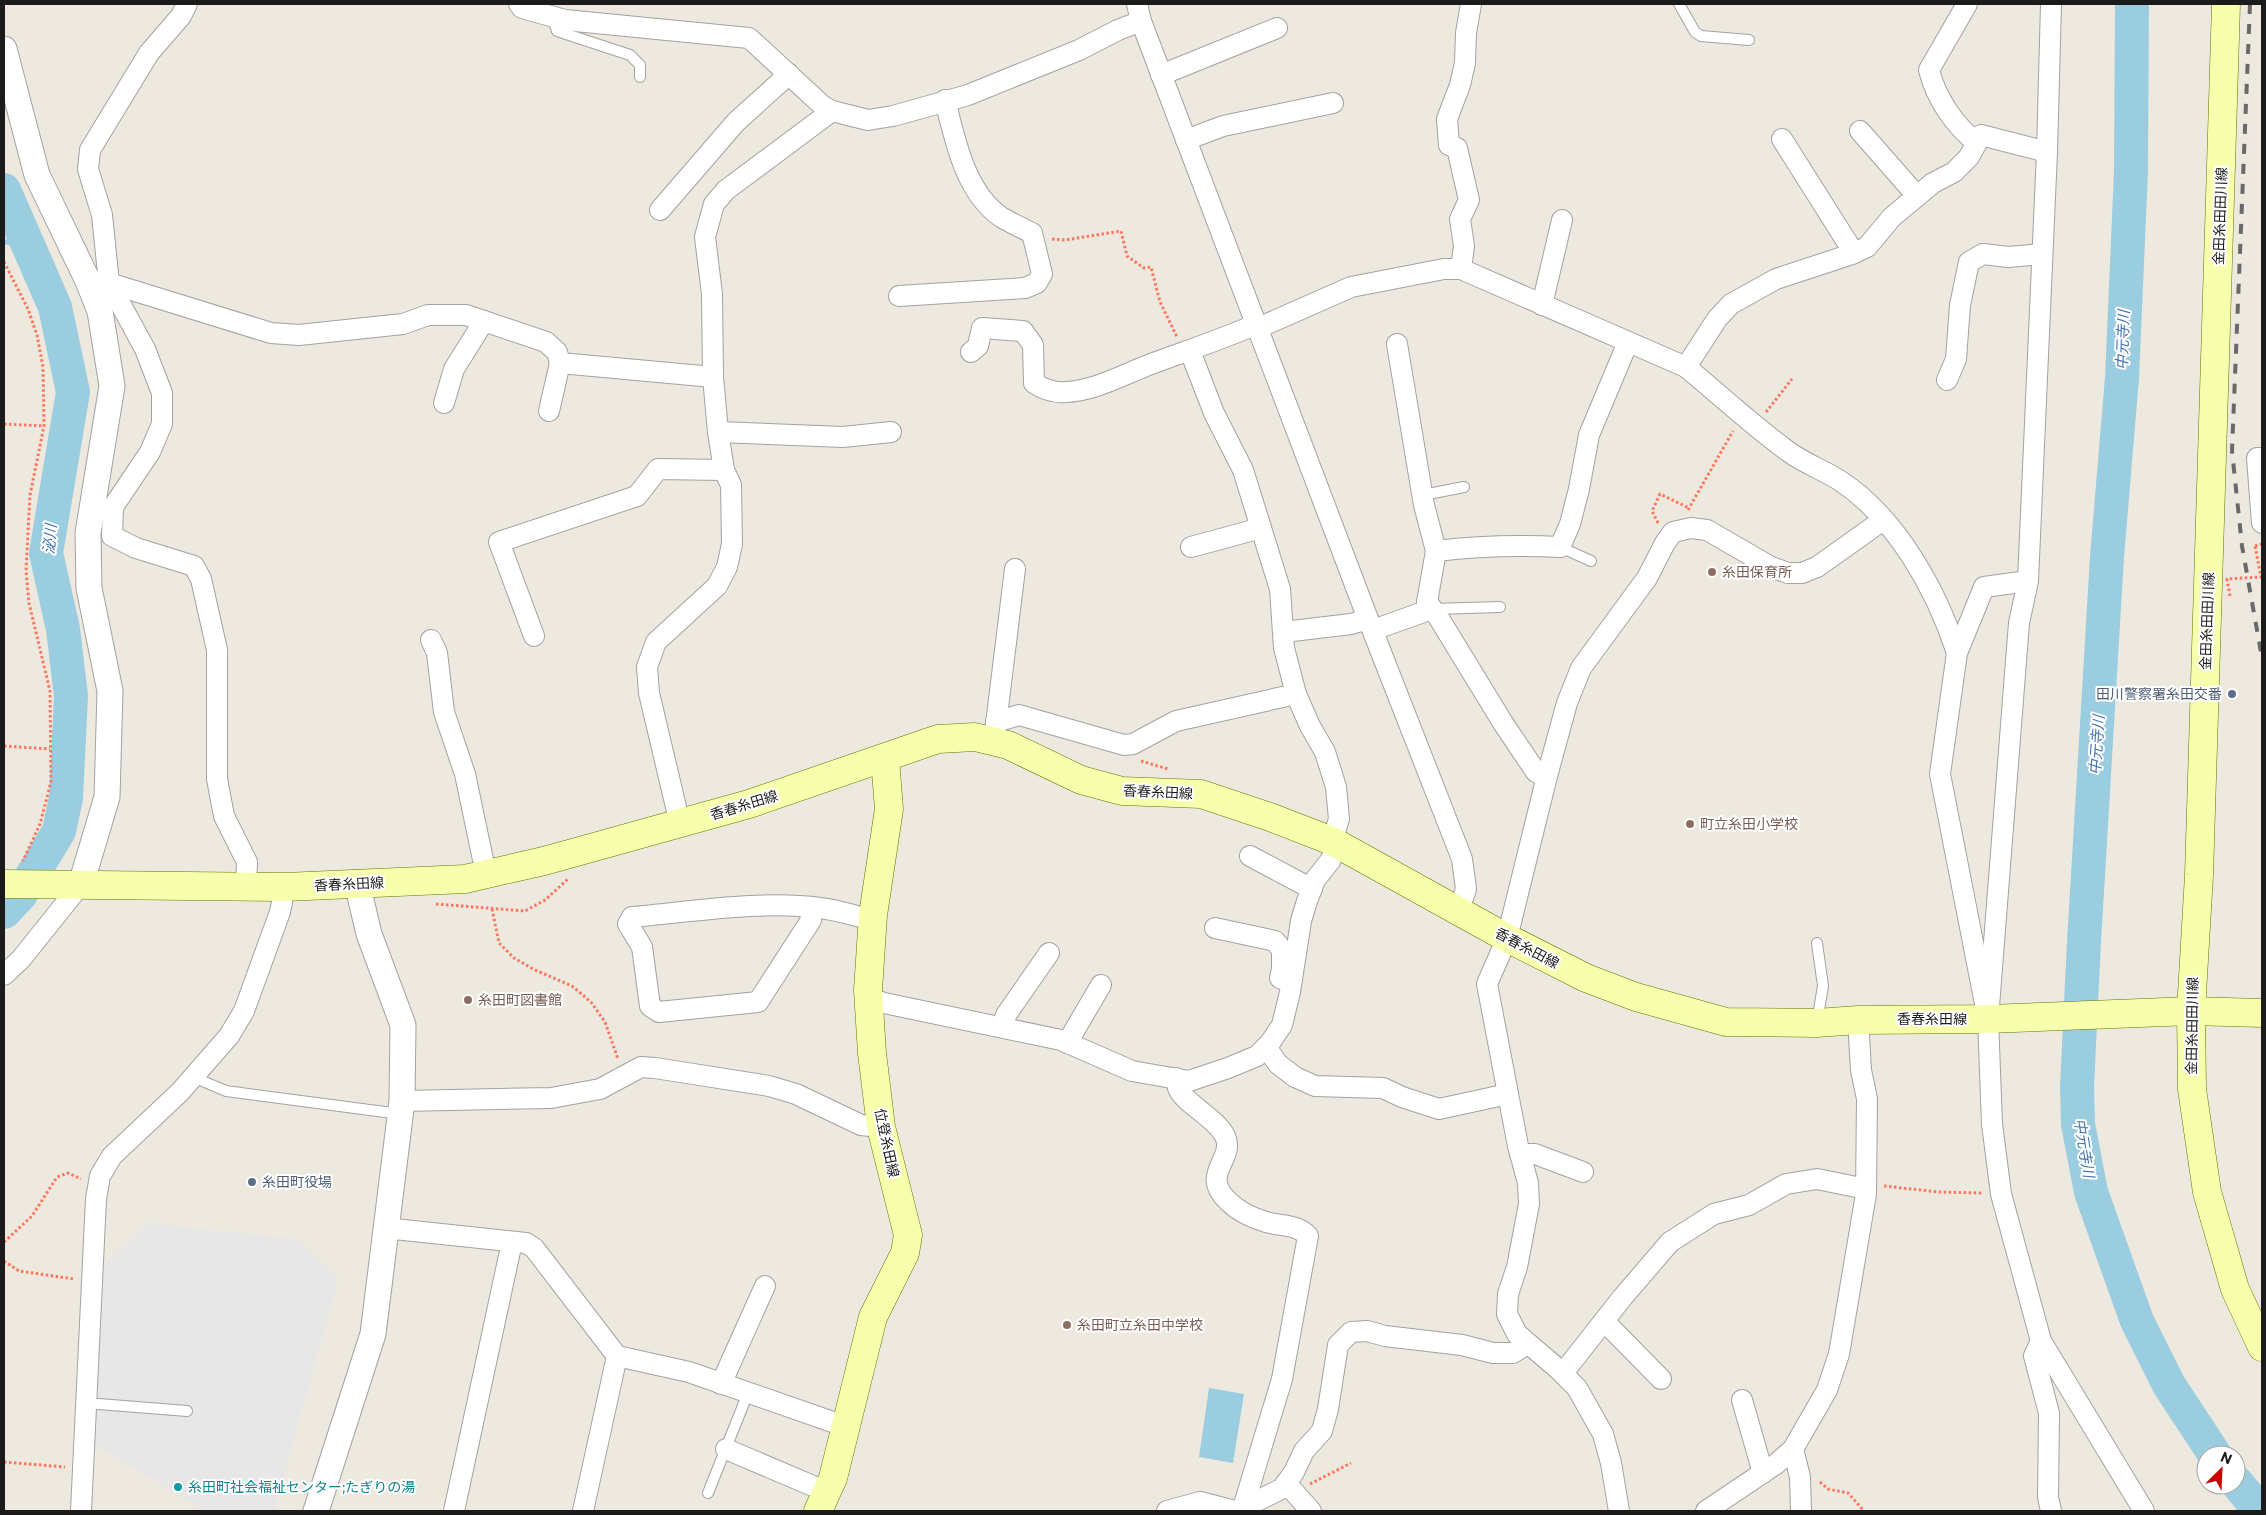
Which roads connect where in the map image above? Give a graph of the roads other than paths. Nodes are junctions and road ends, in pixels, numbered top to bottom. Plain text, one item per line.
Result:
1 (187, 4) edge
2 (519, 4) edge
3 (1471, 4) edge
4 (1680, 4) edge
5 (1967, 4) edge
6 (2051, 4) edge
7 (2226, 4) edge
8 (1140, 8) edge
9 (579, 12) edge
10 (552, 16) junction
11 (1277, 28) dead end
12 (1748, 40) dead end
13 (4, 49) edge
14 (789, 74) junction
15 (1161, 75) junction
16 (640, 77) dead end
17 (946, 100) junction
18 (1333, 103) dead end
19 (832, 111) junction
20 (1860, 131) dead end
21 (1782, 139) dead end
22 (1186, 140) junction
23 (1977, 143) junction
24 (2047, 152) junction
25 (1917, 196) junction
26 (660, 210) dead end
27 (1562, 220) dead end
28 (1854, 253) junction
29 (2042, 254) junction
30 (1461, 269) junction
31 (98, 282) junction
32 (899, 296) dead end
33 (1542, 305) junction
34 (484, 321) junction
35 (1258, 326) junction
36 (1628, 342) junction
37 (1397, 344) dead end
38 (1190, 351) junction
39 (971, 352) dead end
40 (560, 364) junction
41 (1686, 367) junction
42 (713, 377) junction
43 (1947, 380) dead end
44 (444, 403) dead end
45 (549, 411) dead end
46 (718, 432) junction
47 (891, 432) dead end
48 (2262, 458) edge
49 (724, 470) junction
50 (1464, 487) dead end
51 (1423, 495) junction
52 (1883, 520) junction
53 (2262, 523) edge
54 (89, 528) junction
55 (1261, 528) junction
56 (112, 536) junction
57 (1560, 547) junction
58 (1191, 548) dead end
59 (1436, 551) junction
60 (1591, 561) dead end
61 (1015, 569) dead end
62 (2028, 581) junction
63 (1500, 607) dead end
64 (1432, 609) junction
65 (1370, 624) junction
66 (1284, 632) junction
67 (534, 636) dead end
68 (431, 640) dead end
69 (1957, 653) junction
70 (1296, 694) junction
71 (995, 732) junction
72 (885, 759) junction
73 (1547, 776) junction
74 (680, 824) junction
75 (1335, 842) junction
76 (1250, 856) dead end
77 (486, 874) junction
78 (13, 878) edge
79 (357, 883) junction
80 (81, 884) junction
81 (246, 887) junction
82 (285, 887) junction
83 (1312, 889) junction
84 (810, 907) junction
85 (1459, 910) junction
86 (872, 920) junction
87 (1215, 928) dead end
88 (1507, 938) junction
89 (1817, 943) dead end
90 (1049, 953) dead end
91 (4, 975) edge
92 (1292, 982) junction
93 (1101, 985) dead end
94 (868, 997) junction
95 (2179, 1012) junction
96 (2262, 1013) edge
97 (2000, 1018) junction
98 (1858, 1020) junction
99 (1817, 1023) junction
100 (1002, 1028) junction
101 (1067, 1043) junction
102 (1266, 1047) junction
103 (193, 1078) junction
104 (1176, 1078) junction
105 (1508, 1094) junction
106 (402, 1108) junction
107 (881, 1127) junction
108 (1520, 1154) junction
109 (1583, 1172) dead end
110 (1866, 1186) junction
111 (385, 1228) junction
112 (512, 1242) junction
113 (765, 1286) dead end
114 (1604, 1321) junction
115 (2041, 1341) junction
116 (1527, 1344) junction
117 (2262, 1347) edge
118 (617, 1356) junction
119 (1563, 1374) junction
120 (1661, 1379) dead end
121 (721, 1384) junction
122 (748, 1393) junction
123 (1742, 1400) dead end
124 (86, 1403) junction
125 (187, 1411) dead end
126 (847, 1427) junction
127 (726, 1449) junction
128 (1794, 1453) junction
129 (1763, 1473) junction
130 (1290, 1488) junction
131 (708, 1493) dead end
132 (823, 1501) edge
133 (1232, 1510) edge
134 (1617, 1510) edge
135 (81, 1511) edge
136 (316, 1511) edge
137 (454, 1511) edge
138 (584, 1511) edge
139 (1166, 1511) edge
140 (1311, 1511) edge
141 (1706, 1511) edge
142 (1801, 1511) edge
143 (2051, 1511) edge
144 (2144, 1511) edge

1 - 31 street
2 - 10 street
3 - 30 street
4 - 12 lane
5 - 23 street
6 - 24 street
7 - 95 main road, 金田糸田田川線
8 - 15 street
8 - 17 street
9 - 10 street
9 - 14 street
10 - 16 lane
11 - 15 street
13 - 31 street
14 - 19 street
14 - 26 street
15 - 22 street
17 - 19 street
17 - 32 street
18 - 22 street
19 - 42 street
20 - 25 street
21 - 28 street
22 - 35 street
23 - 24 street
23 - 25 street
24 - 29 street
25 - 28 street
27 - 33 street
28 - 41 street
29 - 43 street
29 - 62 street
30 - 33 street
30 - 35 street
31 - 34 street
31 - 54 street
31 - 56 street
33 - 36 street
34 - 40 street
34 - 44 street
35 - 38 street
35 - 65 street
36 - 41 street
36 - 57 street
37 - 51 street
38 - 39 street
38 - 55 street
40 - 42 street
40 - 45 street
41 - 52 street
42 - 46 street
46 - 47 street
46 - 49 street
48 - 53 street
49 - 67 street
49 - 74 street
50 - 51 lane
51 - 59 street
52 - 69 street
52 - 73 street
54 - 56 street
54 - 80 street
55 - 58 street
55 - 66 street
56 - 81 street
57 - 59 street
57 - 60 lane
59 - 64 street
61 - 71 street
62 - 69 street
62 - 97 street
63 - 64 lane
64 - 65 street
64 - 73 street
65 - 66 street
65 - 85 street
66 - 70 street
68 - 77 street
69 - 97 street
70 - 71 street
70 - 75 street
71 - 72 main road, 香春糸田線
71 - 75 main road, 香春糸田線
72 - 74 main road, 香春糸田線
72 - 86 main road, 位登糸田線
73 - 88 street
74 - 77 main road, 香春糸田線
75 - 83 street
75 - 85 main road, 香春糸田線
76 - 83 street
77 - 79 main road, 香春糸田線
78 - 80 main road, 香春糸田線
79 - 82 main road, 香春糸田線
79 - 106 street
80 - 81 main road, 香春糸田線
80 - 91 street
81 - 82 main road, 香春糸田線
82 - 103 street
83 - 92 street
84 - 84 street
84 - 86 street
85 - 88 main road, 香春糸田線
86 - 94 main road, 位登糸田線
87 - 92 street
88 - 99 main road, 香春糸田線
88 - 105 street
89 - 99 lane
90 - 100 street
92 - 102 street
93 - 101 street
94 - 100 street
94 - 107 main road, 位登糸田線
95 - 96 main road, 香春糸田線
95 - 97 main road, 香春糸田線
95 - 117 main road, 金田糸田田川線
97 - 98 main road, 香春糸田線
97 - 115 street
98 - 99 main road, 香春糸田線
98 - 110 street
100 - 101 street
101 - 104 street
102 - 104 street
102 - 105 street
103 - 106 lane
103 - 124 street
104 - 133 street
105 - 108 street
106 - 107 street
106 - 111 street
107 - 126 main road, 位登糸田線
108 - 109 street
108 - 116 street
110 - 114 street
110 - 128 street
111 - 112 street
111 - 136 street
112 - 118 street
112 - 137 street
113 - 121 street
114 - 119 street
114 - 120 street
115 - 143 street
115 - 144 street
116 - 119 street
116 - 130 street
118 - 121 street
118 - 138 street
119 - 134 street
121 - 122 street
122 - 126 street
122 - 127 lane
123 - 129 street
124 - 125 lane
124 - 135 street
126 - 132 main road, 位登糸田線
127 - 131 lane
127 - 132 street
128 - 129 street
128 - 142 street
129 - 141 street
130 - 133 street
130 - 140 street
133 - 139 street

